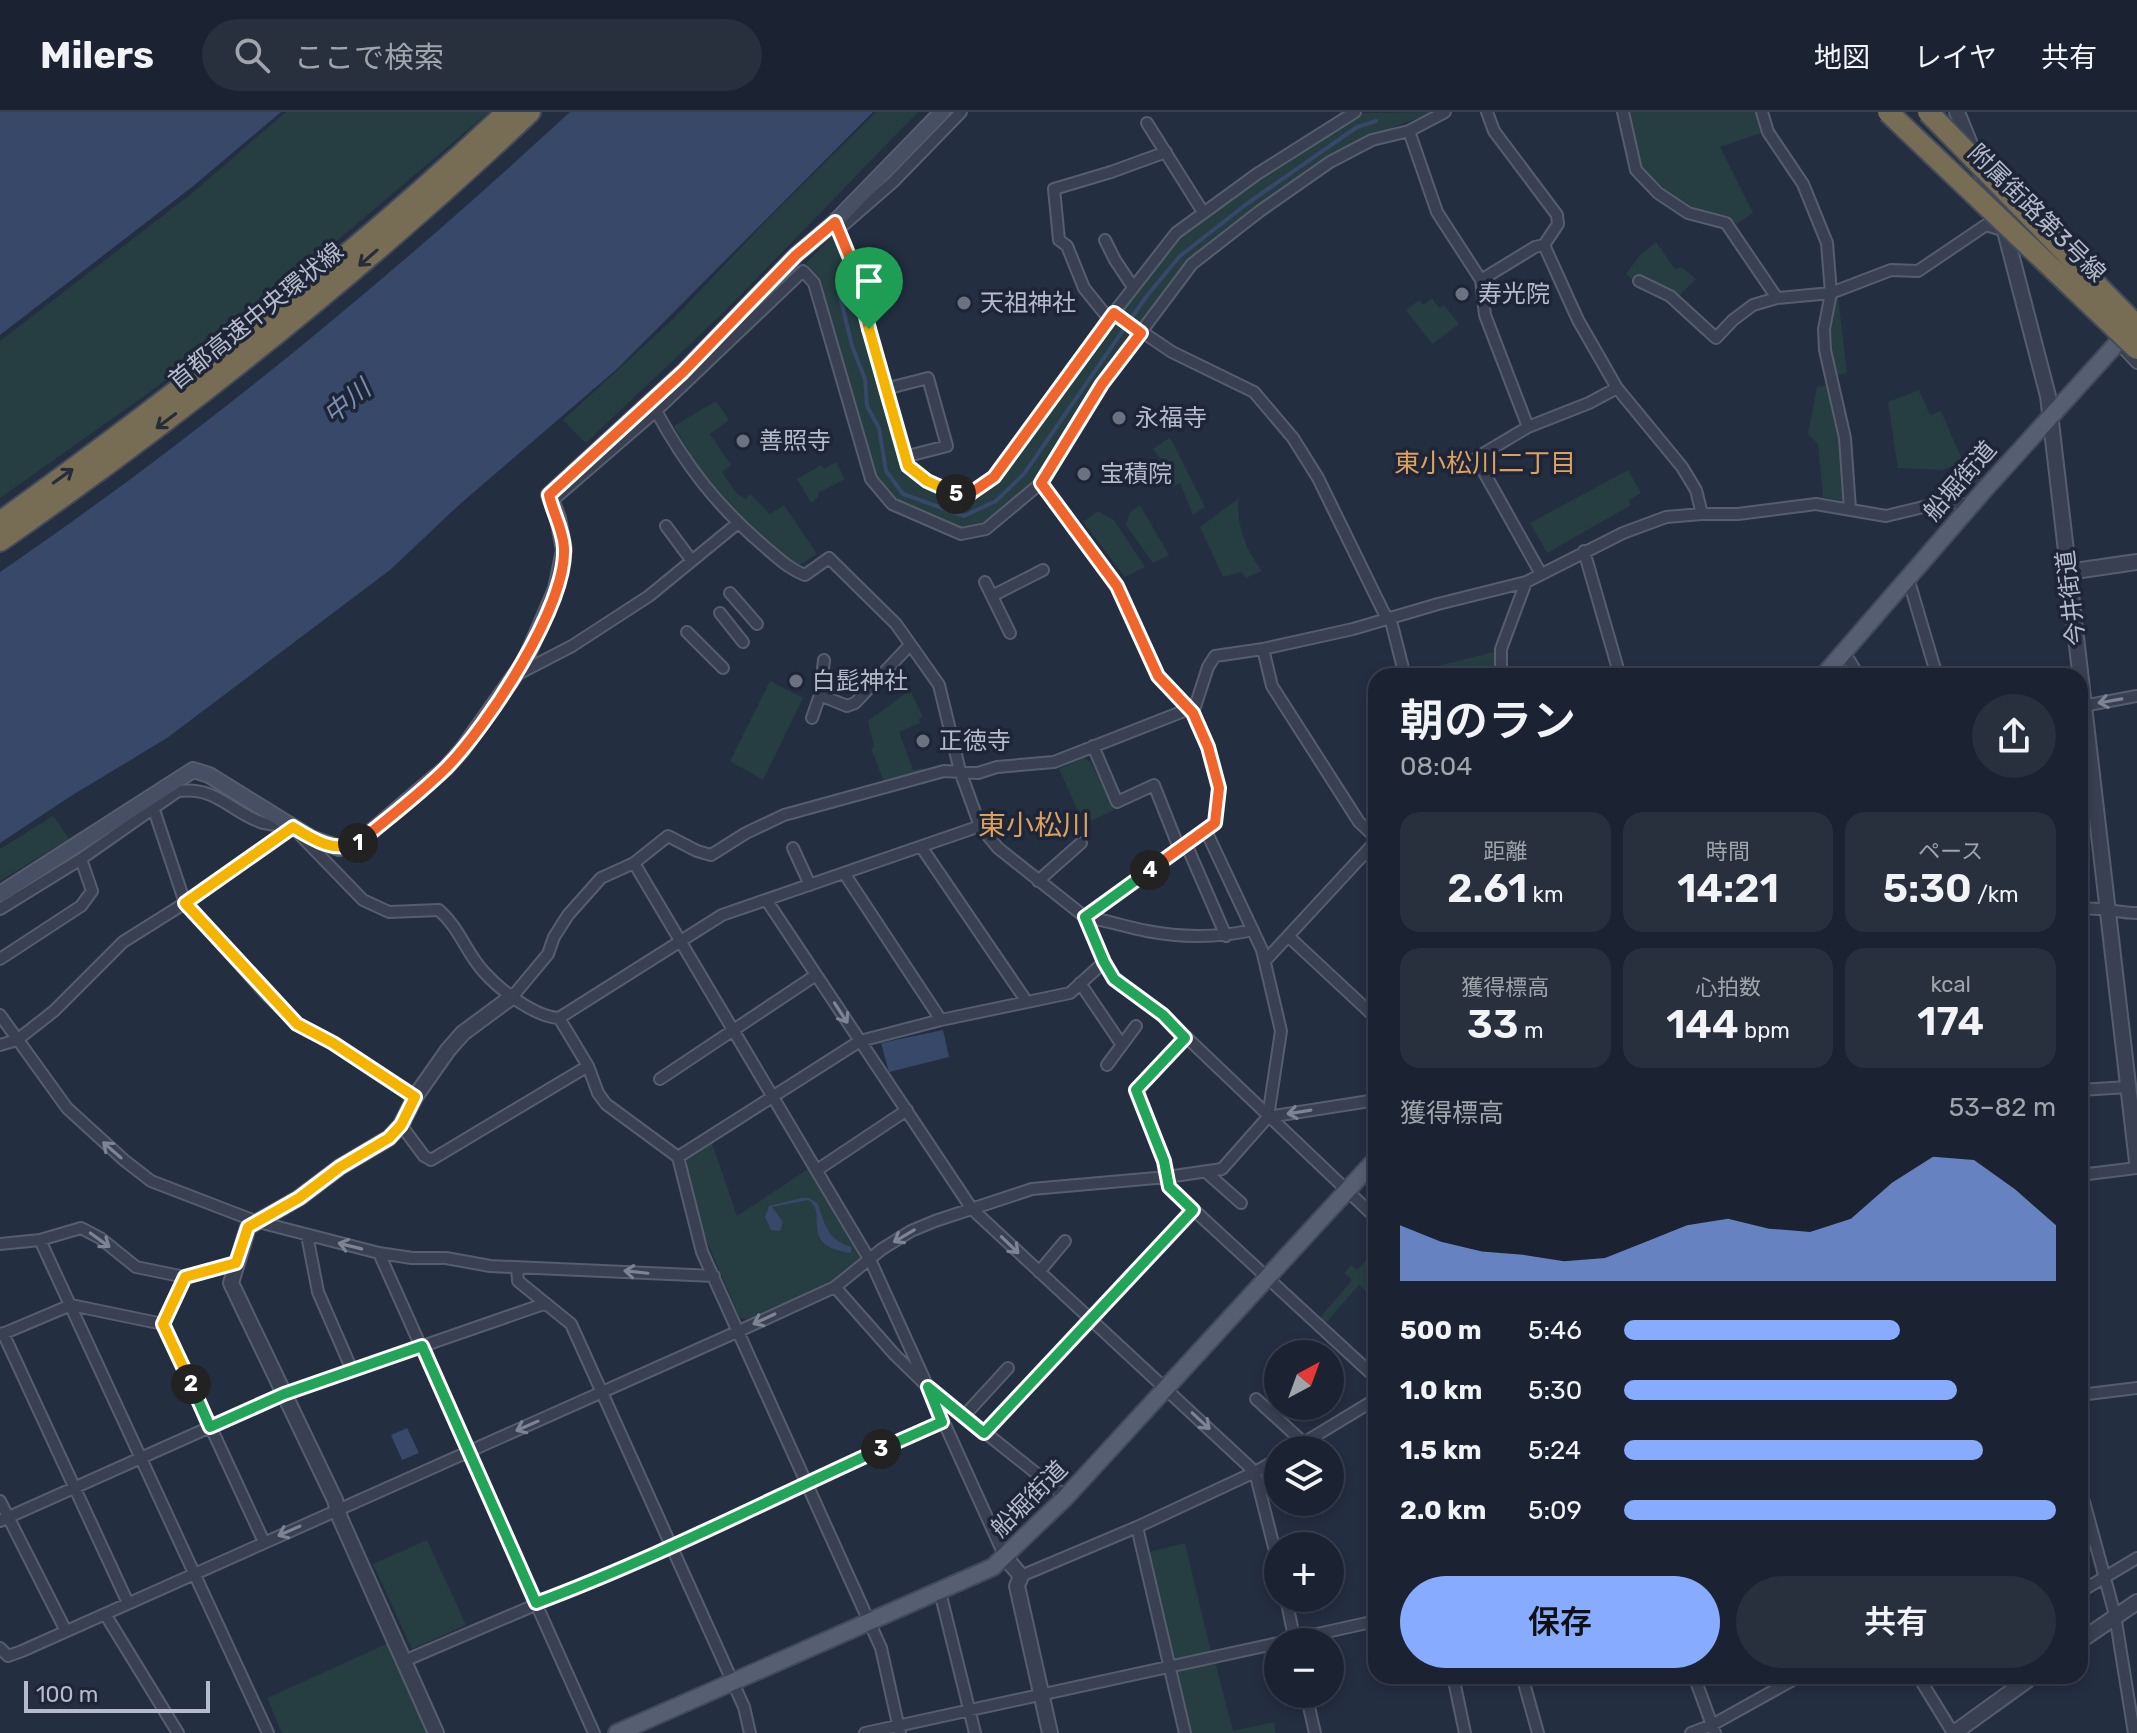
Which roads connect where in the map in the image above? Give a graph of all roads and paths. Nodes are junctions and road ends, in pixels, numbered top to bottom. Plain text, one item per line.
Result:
1 (507, 112) edge
2 (530, 112) edge
3 (969, 112) edge
4 (1355, 112) edge
5 (1445, 112) edge
6 (1487, 112) edge
7 (1623, 112) edge
8 (1762, 112) edge
9 (1879, 112) edge
10 (1928, 112) edge
11 (1937, 112) edge
12 (1957, 112) edge
13 (953, 113) edge
14 (1894, 118) edge
15 (1147, 123) dead end
16 (1409, 131) junction
17 (1968, 145) junction
18 (1166, 152) junction
19 (1946, 174) joint
20 (1203, 212) junction
21 (837, 226) junction
22 (2005, 231) junction
23 (1105, 240) dead end
24 (1544, 245) junction
25 (1481, 280) junction
26 (1639, 281) dead end
27 (1133, 287) junction
28 (1831, 293) junction
29 (1777, 298) junction
30 (2137, 312) edge
31 (1114, 317) junction
32 (2137, 324) edge
33 (1137, 330) junction
34 (2127, 346) edge
35 (703, 359) junction
36 (2137, 363) edge
37 (1617, 388) junction
38 (885, 389) junction
39 (656, 411) junction
40 (2051, 415) junction
41 (1528, 427) junction
42 (904, 457) junction
43 (1041, 483) junction
44 (551, 502) junction
45 (1971, 506) junction
46 (1850, 509) junction
47 (1702, 514) junction
48 (0, 522) edge
49 (738, 523) junction
50 (666, 526) dead end
51 (0, 541) edge
52 (1584, 551) junction
53 (692, 561) junction
54 (2137, 562) edge
55 (1043, 570) dead end
56 (2068, 572) junction
57 (1541, 574) junction
58 (1908, 578) junction
59 (985, 582) dead end
60 (1526, 582) junction
61 (730, 593) dead end
62 (992, 596) junction
63 (720, 613) dead end
64 (1388, 618) junction
65 (757, 624) dead end
66 (687, 632) dead end
67 (1010, 633) dead end
68 (743, 642) dead end
69 (910, 645) junction
70 (1263, 649) junction
71 (1844, 652) junction
72 (824, 660) dead end
73 (723, 668) dead end
74 (1403, 668) edge
75 (1501, 668) edge
76 (1618, 668) edge
77 (1830, 668) edge
78 (1854, 668) edge
79 (1935, 668) edge
80 (2079, 668) edge
81 (514, 676) junction
82 (820, 695) junction
83 (2137, 696) edge
84 (2088, 705) edge
85 (1191, 711) junction
86 (812, 718) dead end
87 (1093, 746) junction
88 (2088, 747) edge
89 (960, 771) junction
90 (153, 807) junction
91 (980, 826) junction
92 (293, 827) junction
93 (1206, 831) junction
94 (1368, 832) edge
95 (1081, 843) dead end
96 (1182, 846) junction
97 (793, 848) dead end
98 (922, 848) junction
99 (1368, 849) edge
100 (81, 859) junction
101 (634, 863) junction
102 (844, 873) junction
103 (1038, 881) junction
104 (810, 885) junction
105 (0, 894) edge
106 (767, 901) junction
107 (185, 903) junction
108 (2088, 908) edge
109 (0, 909) edge
110 (2108, 910) junction
111 (2137, 913) edge
112 (1085, 917) junction
113 (1253, 930) junction
114 (1226, 936) junction
115 (1288, 936) junction
116 (679, 940) junction
117 (0, 959) edge
118 (1265, 961) junction
119 (1104, 962) junction
120 (816, 975) junction
121 (1080, 983) junction
122 (513, 996) junction
123 (1027, 1002) junction
124 (1368, 1011) edge
125 (0, 1015) edge
126 (559, 1018) junction
127 (941, 1020) junction
128 (1136, 1026) dead end
129 (733, 1029) junction
130 (1185, 1038) junction
131 (17, 1040) junction
132 (860, 1041) junction
133 (0, 1045) edge
134 (1122, 1045) junction
135 (1107, 1065) dead end
136 (588, 1066) junction
137 (660, 1079) dead end
138 (2128, 1087) junction
139 (2088, 1090) edge
140 (772, 1096) junction
141 (415, 1097) junction
142 (1368, 1101) edge
143 (907, 1110) junction
144 (1268, 1117) junction
145 (401, 1125) junction
146 (2135, 1126) edge
147 (678, 1157) junction
148 (2137, 1165) edge
149 (1368, 1168) edge
150 (817, 1170) junction
151 (1206, 1172) junction
152 (2088, 1174) edge
153 (1167, 1177) junction
154 (1347, 1191) junction
155 (1241, 1203) dead end
156 (972, 1209) junction
157 (1193, 1210) junction
158 (1368, 1211) edge
159 (255, 1221) junction
160 (307, 1235) junction
161 (40, 1240) junction
162 (1065, 1241) dead end
163 (0, 1244) edge
164 (379, 1253) junction
165 (870, 1260) junction
166 (236, 1263) junction
167 (517, 1268) junction
168 (1039, 1272) junction
169 (714, 1276) junction
170 (185, 1277) junction
171 (1267, 1278) junction
172 (835, 1287) junction
173 (544, 1304) junction
174 (71, 1305) junction
175 (1090, 1319) junction
176 (163, 1324) junction
177 (739, 1331) junction
178 (2, 1334) edge
179 (422, 1346) junction
180 (1008, 1368) dead end
181 (352, 1370) junction
182 (1368, 1371) edge
183 (928, 1387) junction
184 (1165, 1388) junction
185 (2137, 1388) edge
186 (602, 1392) junction
187 (284, 1394) junction
188 (2088, 1394) edge
189 (1256, 1399) dead end
190 (1368, 1404) edge
191 (964, 1416) junction
192 (942, 1422) junction
193 (210, 1427) junction
194 (984, 1433) junction
195 (1296, 1436) edge
196 (1315, 1436) edge
197 (470, 1450) junction
198 (141, 1458) junction
199 (1264, 1467) edge
200 (1255, 1472) junction
201 (807, 1483) junction
202 (75, 1488) junction
203 (1066, 1497) junction
204 (0, 1501) edge
205 (338, 1508) junction
206 (4, 1519) edge
207 (1137, 1527) junction
208 (2088, 1528) edge
209 (1270, 1532) edge
210 (264, 1542) junction
211 (673, 1546) junction
212 (1005, 1557) junction
213 (2137, 1558) edge
214 (195, 1573) junction
215 (1021, 1576) junction
216 (2105, 1577) junction
217 (2088, 1587) edge
218 (940, 1592) junction
219 (2137, 1602) edge
220 (128, 1603) junction
221 (536, 1603) junction
222 (105, 1614) junction
223 (2115, 1615) junction
224 (870, 1623) junction
225 (1368, 1623) edge
226 (1344, 1628) edge
227 (66, 1631) junction
228 (2088, 1635) edge
229 (1264, 1646) edge
230 (0, 1648) edge
231 (404, 1661) junction
232 (1170, 1667) junction
233 (733, 1683) junction
234 (1455, 1684) edge
235 (1524, 1684) edge
236 (1697, 1684) edge
237 (1787, 1684) edge
238 (1923, 1684) edge
239 (2022, 1684) edge
240 (1042, 1695) junction
241 (1309, 1708) edge
242 (970, 1710) junction
243 (899, 1729) edge
244 (1713, 1729) edge
245 (178, 1733) edge
246 (268, 1733) edge
247 (436, 1733) edge
248 (594, 1733) edge
249 (617, 1733) edge
250 (750, 1733) edge
251 (865, 1733) edge
252 (975, 1733) edge
253 (1050, 1733) edge
254 (1185, 1733) edge
255 (1315, 1733) edge
256 (1465, 1733) edge
257 (1538, 1733) edge
258 (1691, 1733) edge
259 (1953, 1733) edge
260 (2134, 1733) edge

48 -> 1 highway, 首都高速中央環状線
2 -> 51 highway, 首都高速中央環状線
3 - 13 street
4 - 20 street
5 - 16 street
6 - 24 street
7 - 29 street
8 - 28 street
9 - 14 highway
10 - 32 highway, bridge
11 - 17 street, 附属街路第3号線
12 - 17 street, 今井街道
13 - 21 main road
14 - 19 highway
14 - 34 highway, bridge
15 - 18 street
16 - 25 street
16 - 33 street
17 - 22 street, 今井街道
17 - 30 street, 附属街路第3号線
18 - 20 street
18 - 31 street
19 - 22 street
20 - 27 street
21 - 35 main road
21 - 38 street
22 - 28 street
22 - 34 street
22 - 40 street, 今井街道
23 - 27 street
24 - 25 street
24 - 37 street
25 - 41 street
26 - 29 street
27 - 31 street
28 - 29 street
28 - 46 street
31 - 33 street
31 - 42 street
32 - 34 main road, 船堀街道
33 - 43 street
33 - 64 street
34 - 36 street
34 - 40 main road, 船堀街道
35 - 39 street
35 - 43 street
35 - 44 main road
37 - 41 street
37 - 47 street
38 - 42 street
38 - 42 street
39 - 44 street
39 - 49 street
40 - 45 main road, 船堀街道
40 - 56 street, 今井街道
41 - 57 street
43 - 85 street
44 - 81 main road
45 - 46 street
45 - 58 main road, 船堀街道
46 - 47 street
47 - 52 street
49 - 53 street
49 - 69 street
50 - 53 street
52 - 57 street
52 - 76 street
53 - 81 street
54 - 56 street
55 - 62 street
56 - 80 street, 今井街道
57 - 60 street
58 - 71 main road, 船堀街道
58 - 79 street
59 - 62 street
60 - 64 street
60 - 75 street
61 - 65 street
62 - 67 street
63 - 68 street
64 - 70 street
64 - 74 street
66 - 73 street
69 - 82 street
69 - 89 street
70 - 85 street
70 - 94 street
71 - 77 main road, 船堀街道
71 - 78 street
72 - 82 street
81 - 92 main road
82 - 86 street
83 -> 84 street
85 - 87 street
85 - 93 street
87 - 89 street
87 - 96 street
88 - 110 street, 今井街道
89 - 91 street
89 - 101 street
90 - 92 street
90 - 100 street
90 - 107 street
91 - 98 street
91 - 103 street
92 - 105 main road
92 - 107 street
92 - 122 street
93 - 96 street
93 - 113 street
95 - 103 street
96 - 112 street
96 - 114 street
97 - 104 street
98 - 102 street
98 - 123 street
99 - 115 street
100 - 109 street
100 - 117 street
101 - 116 street
101 - 122 street
102 - 104 street
102 - 127 street
103 - 112 street
104 - 106 street
106 - 116 street
106 - 120 street
107 - 131 street
107 - 141 street
108 - 110 street
110 - 111 street
110 - 138 street, 今井街道
112 - 114 street
112 - 119 street
113 - 114 street
113 - 118 street
115 - 118 street
115 - 124 street
116 - 126 street
116 - 129 street
118 - 144 street
119 - 121 street
119 - 130 street
120 - 129 street
120 -> 132 street
121 - 123 street
121 - 134 street
122 - 126 street
122 - 141 street
123 - 127 street
125 - 131 street
126 - 136 street
127 - 132 street
128 - 134 street
129 - 137 street
129 - 140 street
130 - 144 street
130 - 153 street
131 - 133 street
159 -> 131 street
132 - 140 street
132 - 143 street
134 - 135 street
136 - 145 street
136 - 147 street
138 - 139 street
138 - 146 street, 今井街道
140 - 147 street
140 - 150 street
141 - 145 street
142 -> 144 street
143 - 150 street
143 - 156 street
144 - 151 street
144 - 154 street
145 - 159 street
146 - 148 street, 今井街道
147 - 169 street
148 - 152 street
149 - 154 main road, 船堀街道
150 - 165 street
151 - 153 street
151 - 155 street
153 - 156 street
153 - 157 street
154 - 158 street
154 - 171 main road, 船堀街道
156 -> 165 street
156 -> 168 street
157 - 171 street
157 - 175 street
159 - 160 street
159 - 166 street
164 -> 160 street
160 - 181 street
161 - 163 street
161 -> 170 street
161 - 174 street
162 - 168 street
164 - 167 street
164 - 179 street
165 - 172 street
165 - 183 street
166 - 170 street
166 - 187 street
169 -> 167 street
167 - 173 street
168 - 175 street
169 - 177 street
170 - 176 street
171 - 182 street
171 - 184 main road, 船堀街道
172 -> 177 street
172 - 183 street
173 - 179 street
173 - 186 street
174 - 176 street
174 - 178 street
174 - 198 street
175 - 184 street
175 - 194 street
176 - 193 street
177 - 186 street
177 - 201 street
178 - 202 street
179 - 181 street
179 - 197 street
180 - 191 street
181 - 187 street
183 - 191 street
183 - 192 street
184 -> 200 street
184 - 203 main road, 船堀街道
185 - 188 street
186 -> 197 street
186 - 211 street
187 - 193 street
187 - 205 street
189 - 195 street
190 - 196 street
191 - 194 street
192 - 201 street
192 - 212 street
193 - 198 street
193 - 210 street
194 - 203 street
197 - 205 street
197 - 221 street
198 - 202 street
198 - 214 street
199 - 200 street
200 - 207 street
200 - 209 street
201 - 211 street
201 - 224 street
202 - 206 street
202 - 220 street
203 - 212 main road, 船堀街道
204 - 206 street
205 -> 210 street
205 - 231 street
206 - 227 street
207 - 215 street
207 - 232 street
208 - 216 street
210 - 214 street
211 - 221 street
211 - 233 street
212 - 215 street
212 - 218 main road, 船堀街道
213 - 216 street
214 - 220 street
214 - 246 street
215 - 240 street
216 - 217 street
216 - 223 street
218 - 224 main road, 船堀街道
218 - 242 street
219 - 223 street
220 - 222 street
221 - 231 street
221 - 248 street
222 - 227 street
222 - 245 street
223 - 228 street
223 - 260 street
224 - 233 main road, 船堀街道
224 - 243 street
225 - 226 street
227 - 230 street
229 - 232 street
231 - 247 street
232 - 240 street
232 - 254 street
233 - 249 main road, 船堀街道
233 - 250 street
234 - 256 street
235 - 257 street
236 - 244 street
237 - 244 street
238 - 259 street
239 - 259 street
240 - 242 street
240 - 253 street
241 - 255 street
242 - 243 street
242 - 252 street
243 - 251 street
244 - 258 street

